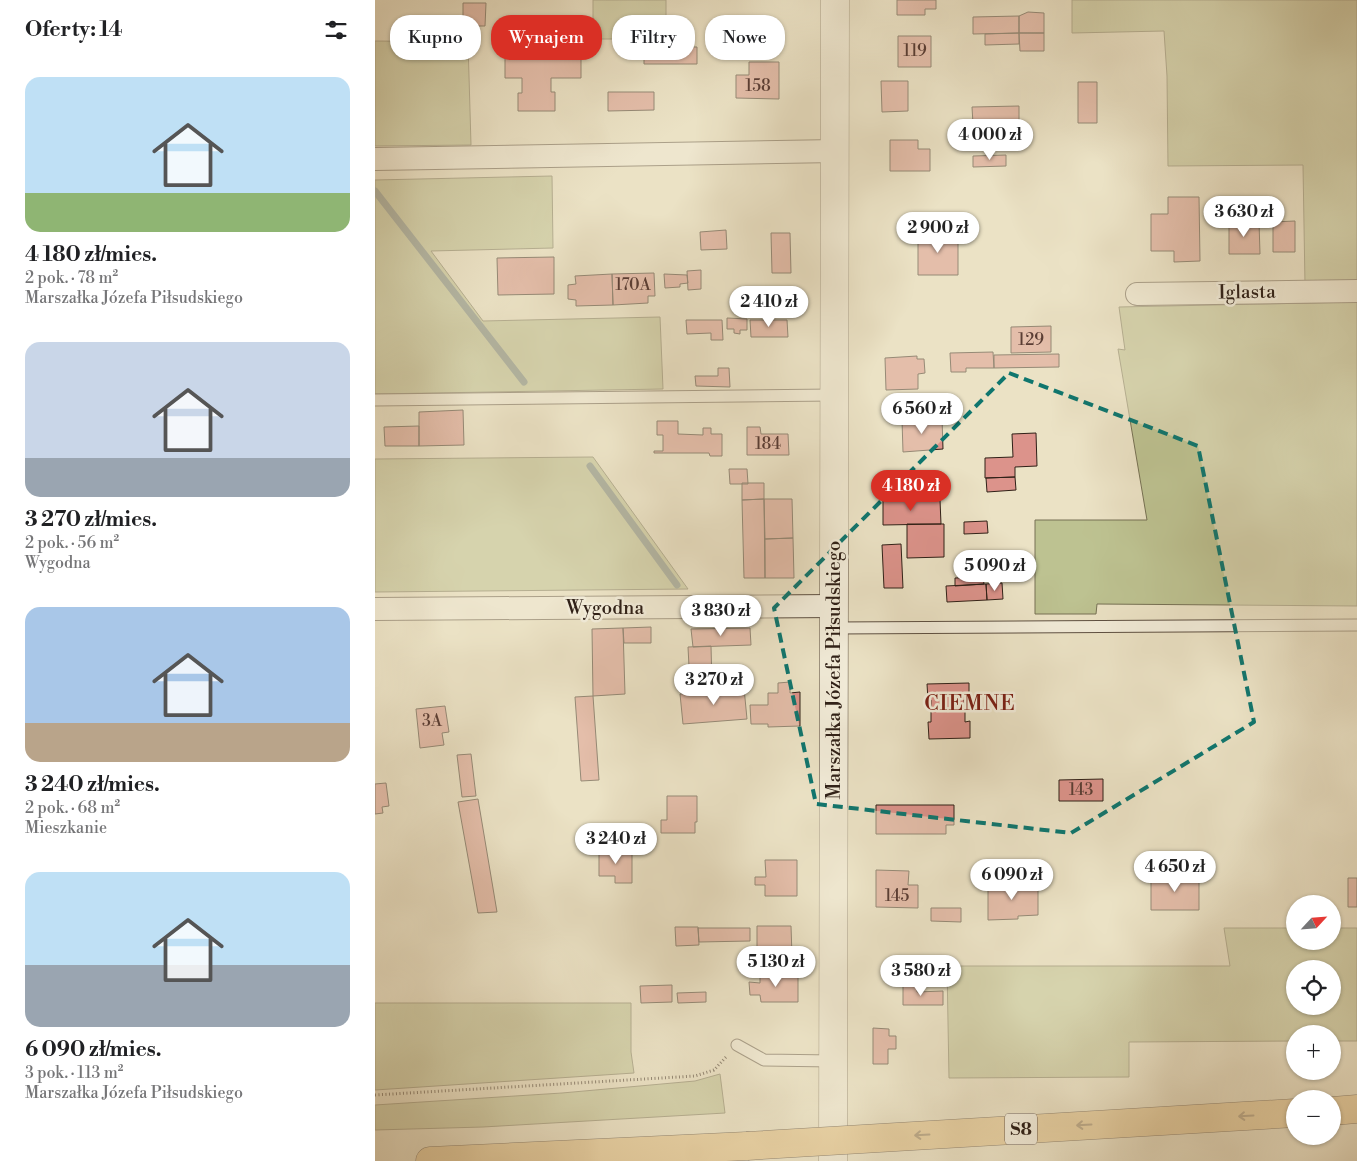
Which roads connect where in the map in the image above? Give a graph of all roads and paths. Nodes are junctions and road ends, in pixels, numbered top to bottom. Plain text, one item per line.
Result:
1 (835, 0) edge
2 (836, 150) junction
3 (375, 159) edge
4 (1357, 291) edge
5 (1137, 294) dead end
6 (834, 395) junction
7 (375, 400) edge
8 (375, 609) edge
9 (835, 617) junction
10 (1357, 625) edge
11 (737, 1045) joint
12 (833, 1061) junction
13 (375, 1095) edge
14 (1357, 1109) edge
15 (1341, 1110) edge
16 (1286, 1114) edge
17 (430, 1161) edge
18 (833, 1161) edge

1 - 2 street, Marszałka Józefa Piłsudskiego
2 - 3 street
2 - 6 street, Marszałka Józefa Piłsudskiego
4 - 5 street, Iglasta
6 - 7 lane
6 - 9 street, Marszałka Józefa Piłsudskiego
8 - 9 street, Wygodna
9 - 10 lane
9 - 12 street, Marszałka Józefa Piłsudskiego
11 - 12 lane
11 - 13 path
12 - 18 street, Marszałka Józefa Piłsudskiego
14 - 15 highway
16 -> 17 highway, S8, bridge

